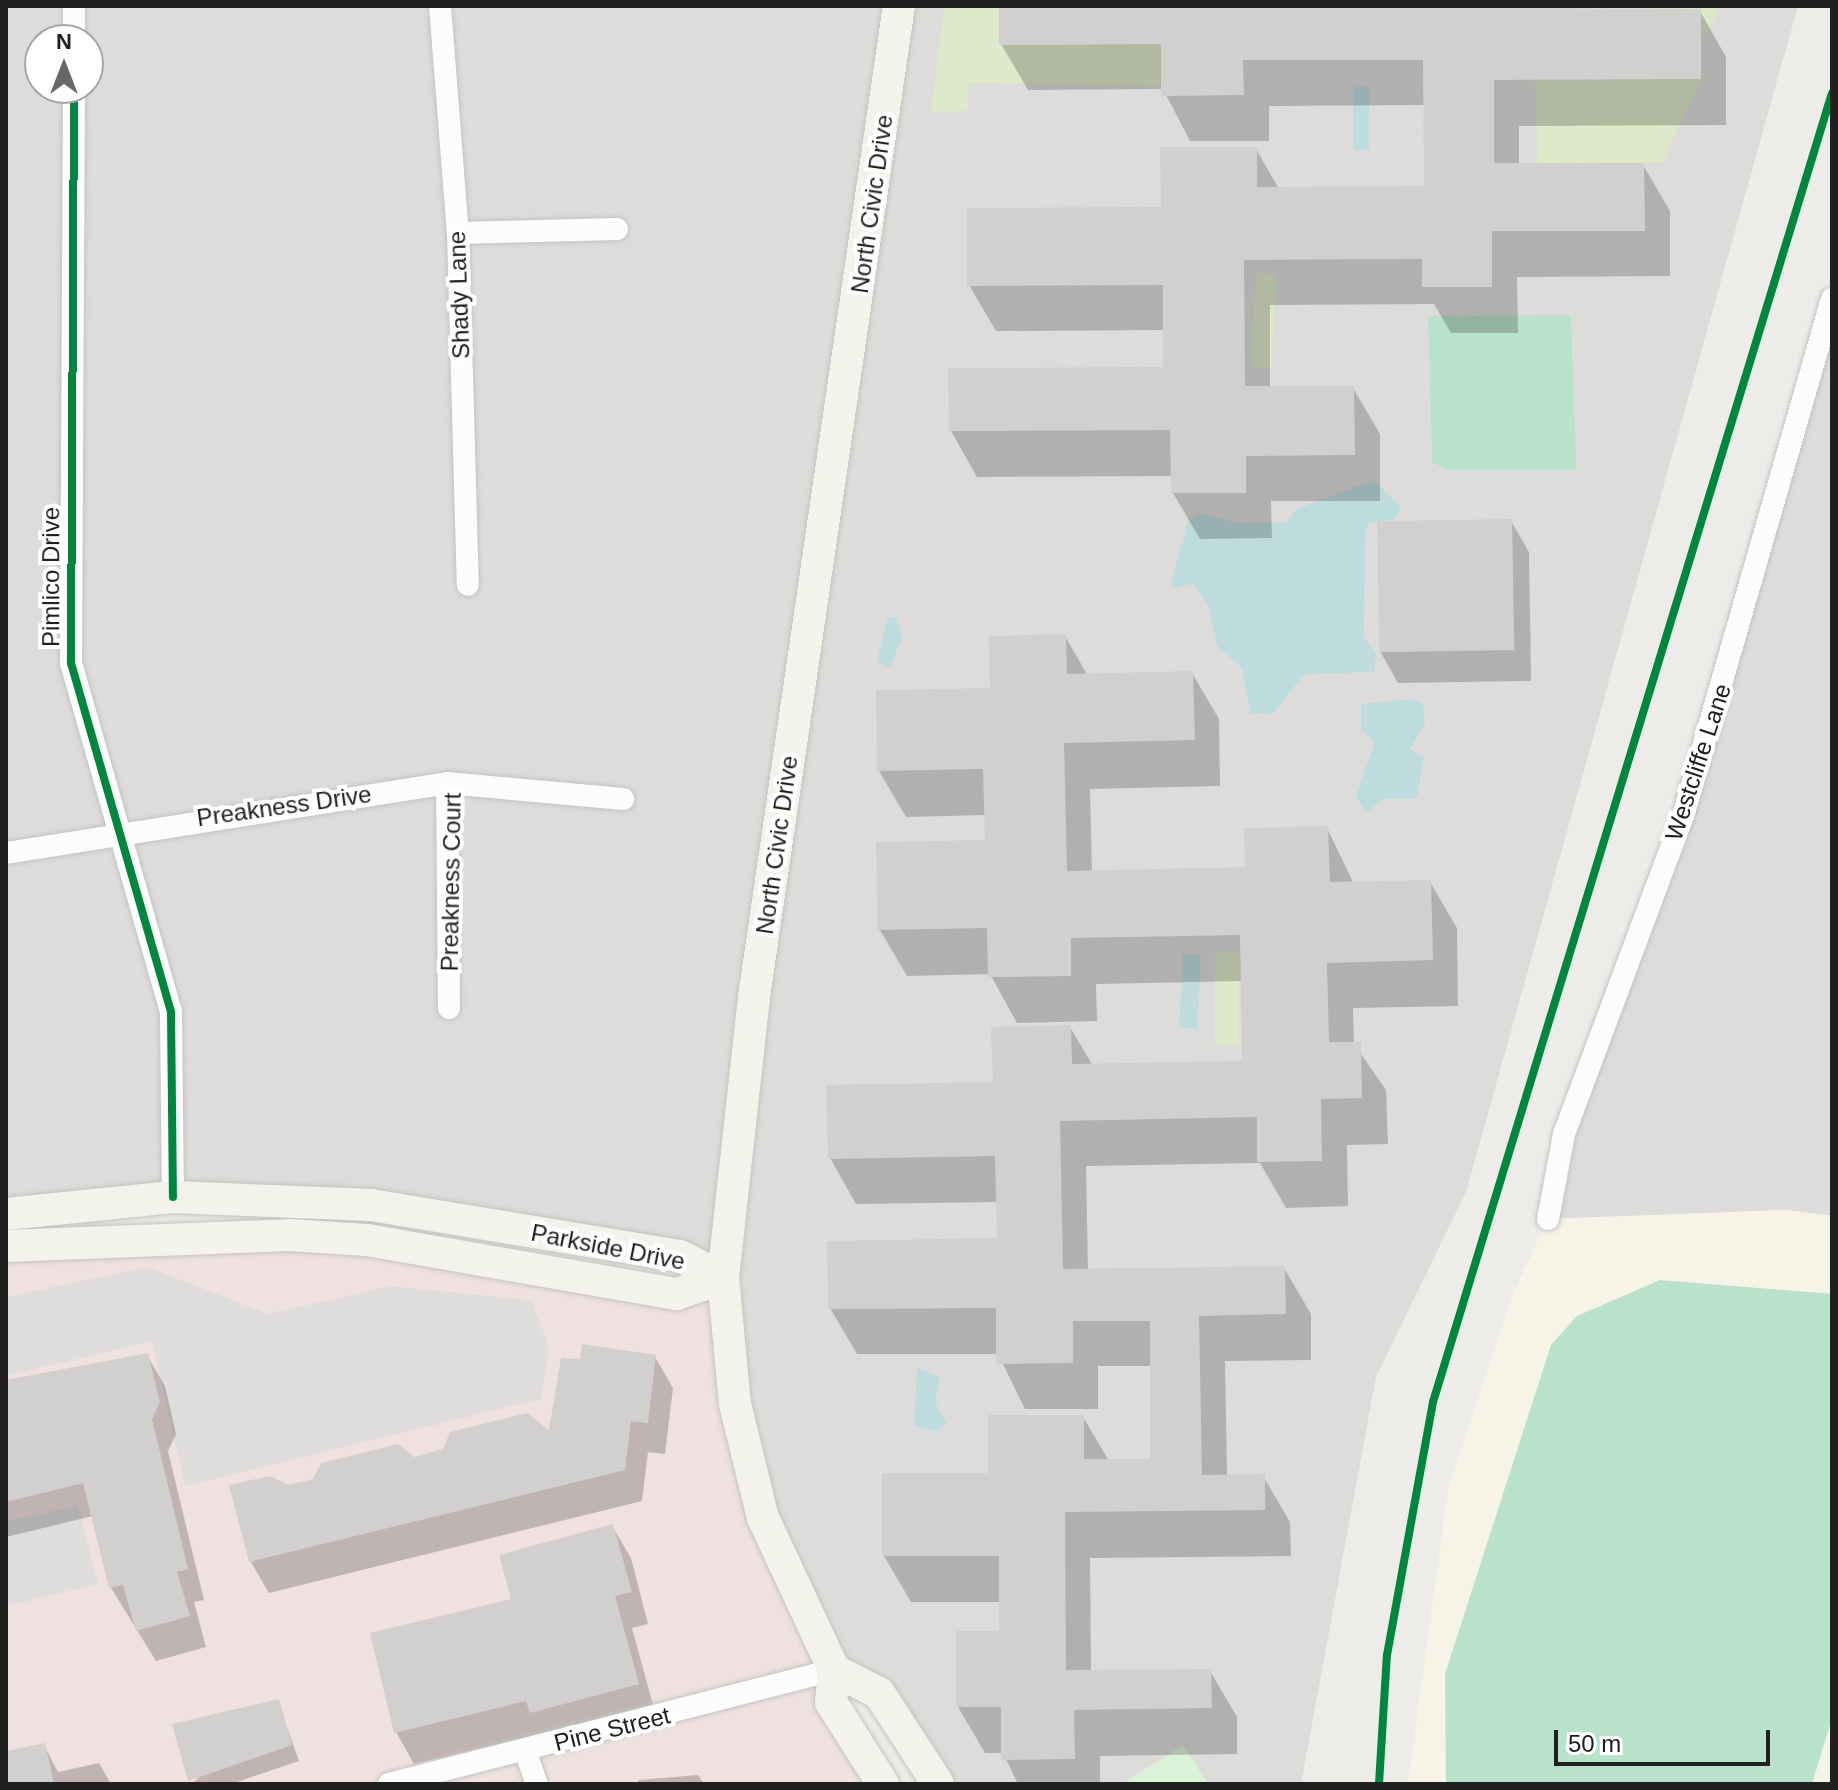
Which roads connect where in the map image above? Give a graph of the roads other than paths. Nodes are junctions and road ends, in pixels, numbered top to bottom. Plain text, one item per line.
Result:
1 (440, 6) edge
2 (899, 6) edge
3 (74, 104) edge
4 (617, 229) dead end
5 (458, 233) junction
6 (1832, 299) edge
7 (468, 585) dead end
8 (447, 783) junction
9 (623, 799) dead end
10 (120, 829) junction
11 (6, 853) edge
12 (449, 1008) dead end
13 (173, 1197) junction
14 (6, 1214) edge
15 (1548, 1219) dead end
16 (6, 1246) edge
17 (723, 1278) junction
18 (834, 1670) junction
19 (525, 1750) junction
20 (389, 1784) edge
21 (537, 1784) edge
22 (883, 1784) edge
23 (938, 1784) edge

1 - 5 street, Shady Lane
2 - 17 main road, North Civic Drive
3 - 10 street, Pimlico Drive
4 - 5 street
5 - 7 street, Shady Lane
6 - 15 street, Westcliffe Lane
8 - 9 street, Preakness Court
8 - 10 street, Preakness Drive
8 - 12 street, Preakness Court
10 - 11 street, Preakness Drive
10 - 13 street, Pimlico Drive
13 - 14 main road, Parkside Drive
13 - 17 main road, Parkside Drive
16 - 17 main road, Parkside Drive
17 - 18 main road, North Civic Drive
18 - 19 street, Pine Street
18 - 22 main road, North Civic Drive
18 - 23 main road
19 - 20 street, Pine Street
19 - 21 street

